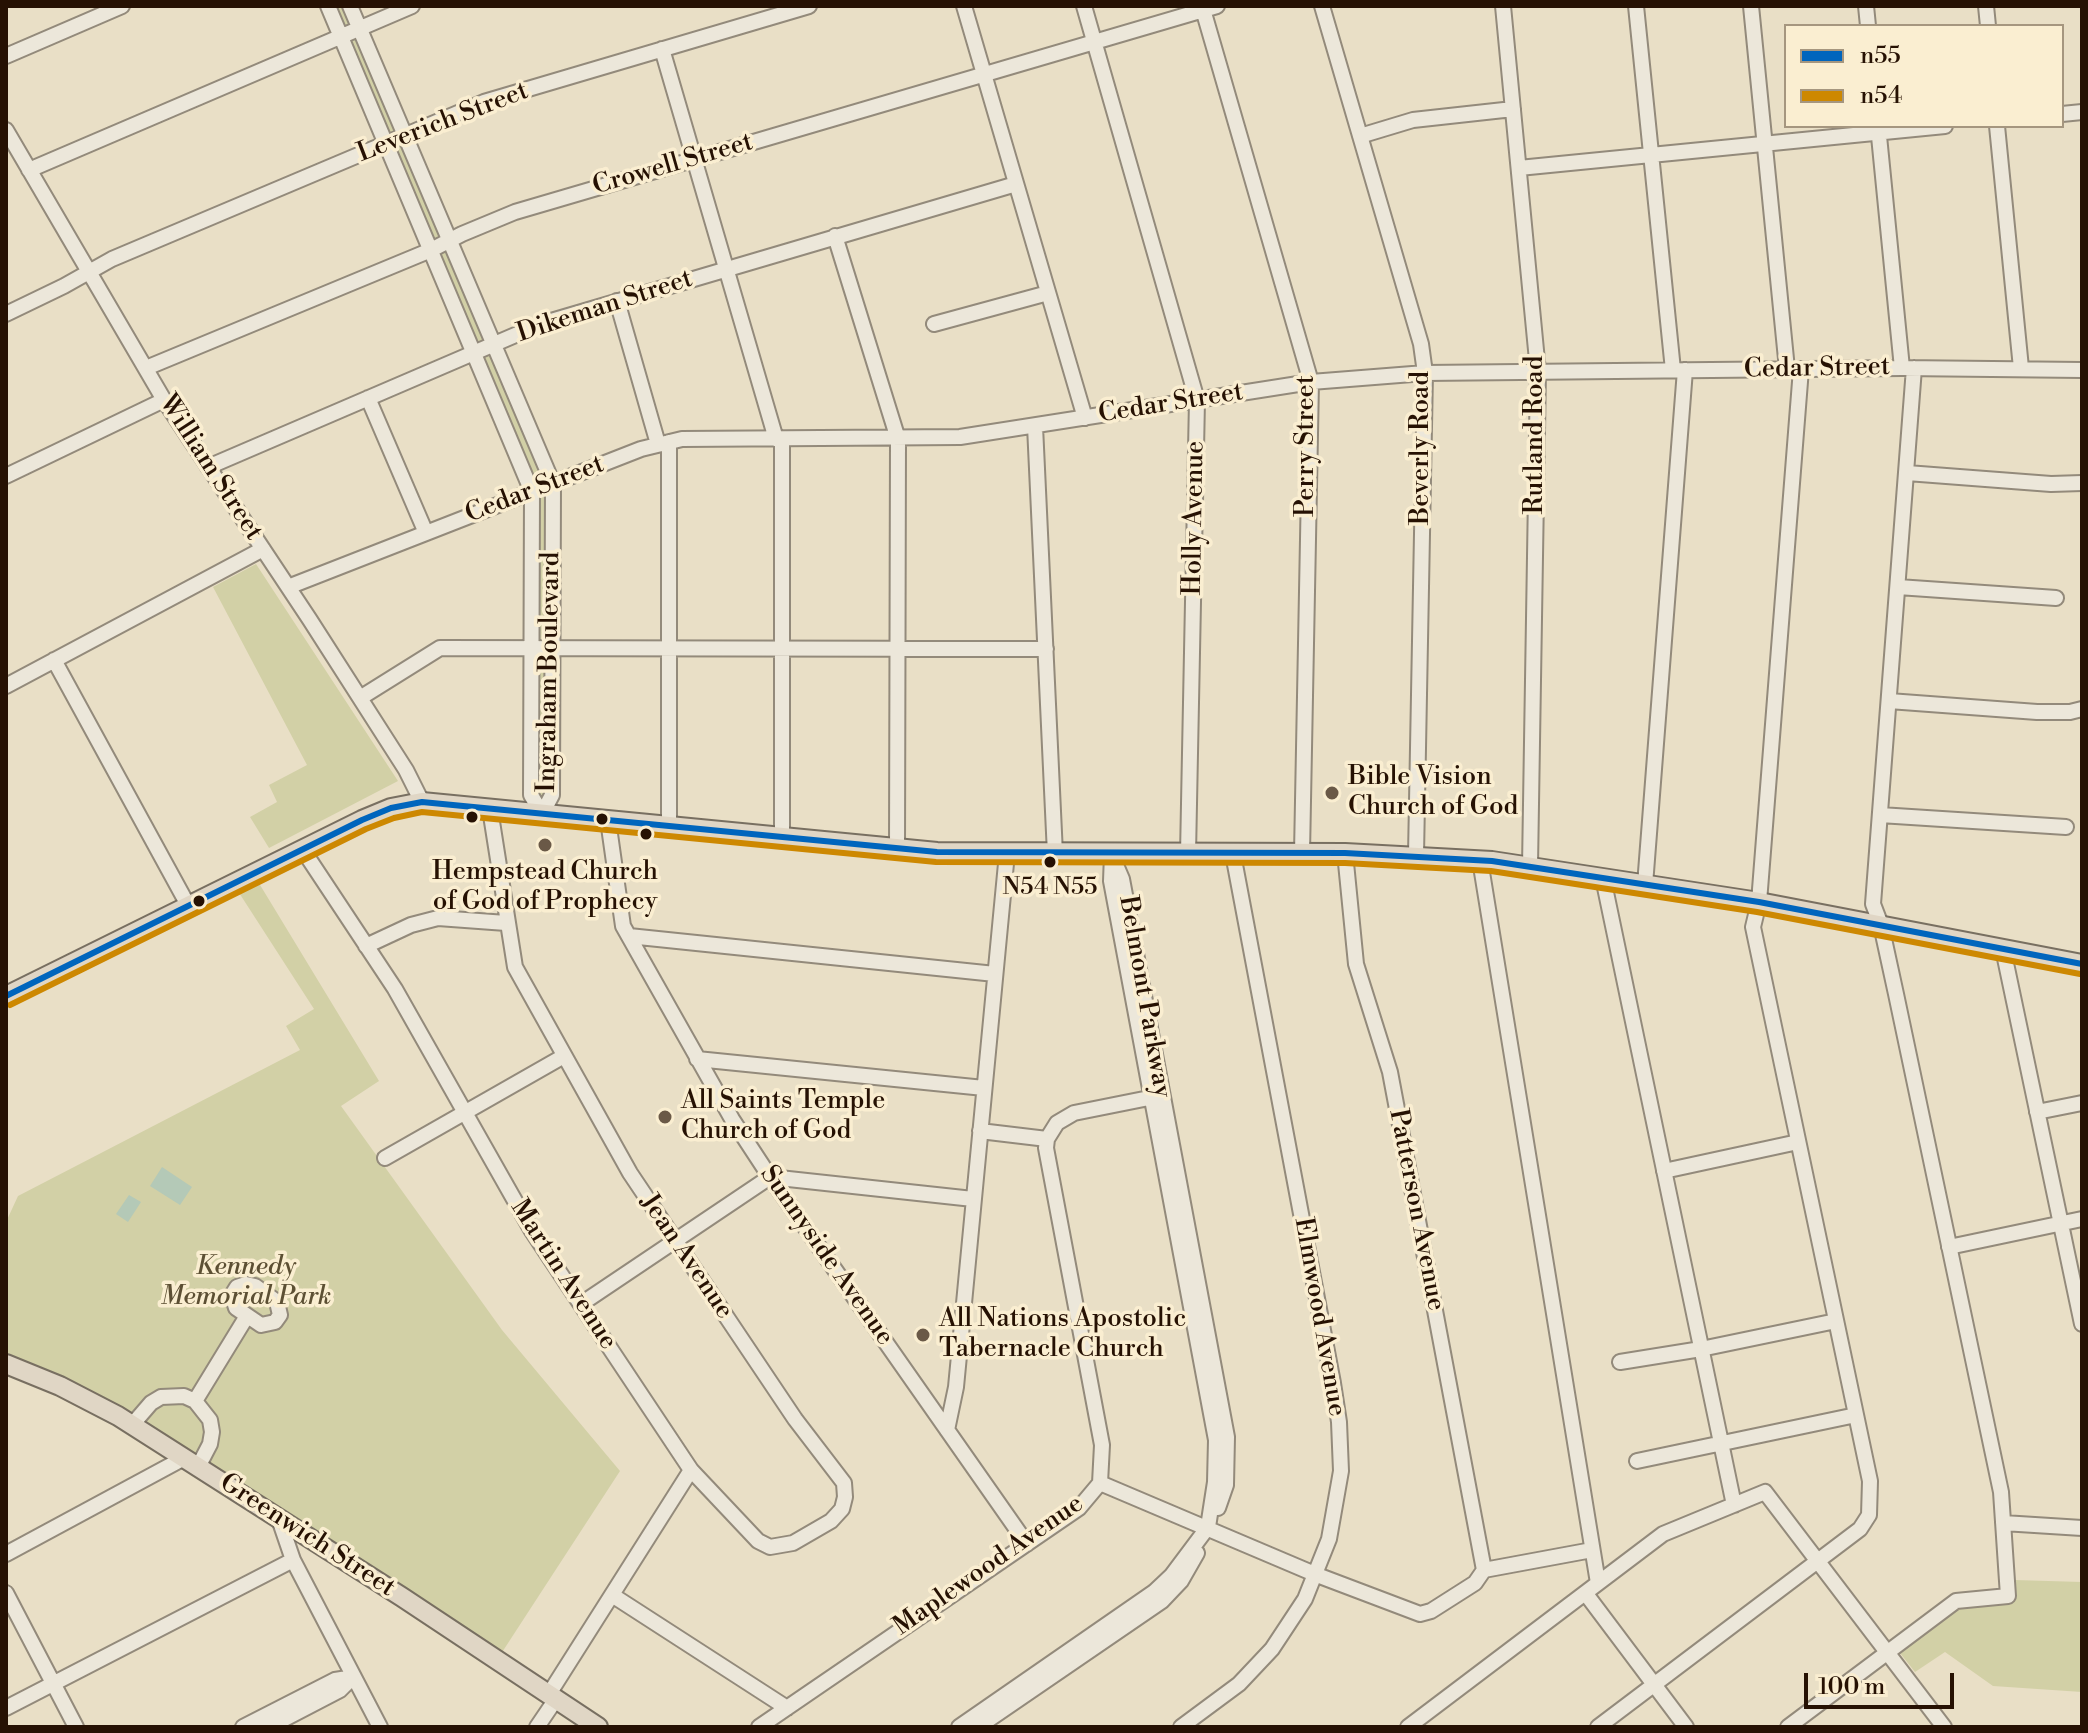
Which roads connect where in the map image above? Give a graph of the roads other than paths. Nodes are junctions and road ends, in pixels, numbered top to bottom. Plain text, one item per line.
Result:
1 (122, 6) edge
2 (328, 6) edge
3 (350, 6) edge
4 (412, 6) edge
5 (809, 6) edge
6 (964, 6) edge
7 (1084, 6) edge
8 (1322, 6) edge
9 (1503, 6) edge
10 (1636, 6) edge
11 (1751, 6) edge
12 (1208, 7) edge
13 (359, 29) junction
14 (341, 37) junction
15 (1094, 42) junction
16 (662, 49) junction
17 (6, 56) edge
18 (984, 74) junction
19 (1513, 109) junction
20 (1900, 128) edge
21 (1997, 128) edge
22 (1878, 129) edge
23 (6, 130) edge
24 (403, 135) junction
25 (1360, 136) junction
26 (386, 143) junction
27 (1765, 144) junction
28 (1651, 155) junction
29 (694, 159) junction
30 (1519, 168) junction
31 (29, 170) junction
32 (1016, 184) junction
33 (835, 236) junction
34 (449, 240) junction
35 (431, 250) junction
36 (726, 268) junction
37 (89, 272) junction
38 (1048, 293) junction
39 (617, 301) junction
40 (6, 314) edge
41 (934, 324) dead end
42 (494, 344) junction
43 (474, 352) junction
44 (146, 368) junction
45 (1908, 368) junction
46 (2021, 368) junction
47 (1794, 369) junction
48 (1679, 370) junction
49 (2082, 370) edge
50 (1538, 371) junction
51 (1425, 373) junction
52 (1311, 382) junction
53 (368, 398) junction
54 (164, 400) junction
55 (1197, 400) junction
56 (1085, 418) junction
57 (1035, 426) junction
58 (779, 439) junction
59 (898, 439) junction
60 (664, 443) junction
61 (208, 467) junction
62 (1907, 473) junction
63 (6, 476) edge
64 (2082, 483) edge
65 (553, 484) junction
66 (532, 492) junction
67 (426, 533) junction
68 (263, 549) junction
69 (288, 587) junction
70 (1898, 587) junction
71 (2056, 598) dead end
72 (531, 648) junction
73 (553, 648) junction
74 (669, 648) junction
75 (783, 648) junction
76 (898, 648) junction
77 (1046, 649) junction
78 (54, 660) junction
79 (6, 686) edge
80 (360, 698) junction
81 (1889, 701) junction
82 (2082, 709) edge
83 (422, 802) junction
84 (490, 809) junction
85 (542, 814) junction
86 (1880, 815) junction
87 (608, 820) junction
88 (669, 826) junction
89 (2066, 827) dead end
90 (782, 837) junction
91 (897, 848) junction
92 (303, 850) junction
93 (1007, 853) junction
94 (1302, 853) junction
95 (1345, 853) junction
96 (1055, 854) junction
97 (1112, 854) junction
98 (1188, 854) junction
99 (1233, 854) junction
100 (1416, 855) junction
101 (1480, 860) junction
102 (1530, 866) junction
103 (1603, 878) junction
104 (1645, 885) junction
105 (1759, 902) junction
106 (189, 907) junction
107 (506, 923) junction
108 (1881, 925) junction
109 (629, 936) junction
110 (366, 946) junction
111 (2003, 949) junction
112 (2082, 964) edge
113 (995, 974) junction
114 (6, 996) edge
115 (564, 1056) junction
116 (697, 1059) junction
117 (984, 1088) junction
118 (1157, 1096) junction
119 (2082, 1103) edge
120 (465, 1112) junction
121 (2037, 1112) junction
122 (980, 1131) junction
123 (1047, 1139) junction
124 (1798, 1142) junction
125 (385, 1158) dead end
126 (1664, 1171) junction
127 (770, 1177) junction
128 (973, 1199) junction
129 (2082, 1219) edge
130 (2061, 1224) junction
131 (675, 1242) junction
132 (1949, 1247) junction
133 (581, 1304) junction
134 (247, 1316) dead end
135 (1836, 1321) junction
136 (2082, 1324) edge
137 (1701, 1349) junction
138 (1620, 1362) dead end
139 (6, 1364) edge
140 (956, 1387) junction
141 (922, 1393) junction
142 (195, 1401) junction
143 (1856, 1415) junction
144 (132, 1425) junction
145 (947, 1430) junction
146 (1721, 1443) junction
147 (1637, 1461) dead end
148 (191, 1462) junction
149 (691, 1470) junction
150 (1100, 1483) junction
151 (1734, 1505) junction
152 (279, 1519) junction
153 (2003, 1523) junction
154 (1208, 1527) junction
155 (2082, 1528) edge
156 (1027, 1544) junction
157 (1592, 1550) junction
158 (6, 1554) edge
159 (293, 1560) junction
160 (1818, 1561) junction
161 (1484, 1570) junction
162 (1317, 1575) junction
163 (1598, 1583) junction
164 (6, 1593) edge
165 (1586, 1594) junction
166 (612, 1595) junction
167 (1887, 1652) junction
168 (354, 1677) junction
169 (53, 1683) junction
170 (1654, 1685) junction
171 (1022, 1691) junction
172 (552, 1696) junction
173 (6, 1708) edge
174 (787, 1708) junction
175 (1419, 1724) edge
176 (76, 1727) edge
177 (243, 1727) edge
178 (269, 1727) edge
179 (380, 1727) edge
180 (537, 1727) edge
181 (598, 1727) edge
182 (759, 1727) edge
183 (959, 1727) edge
184 (978, 1727) edge
185 (1181, 1727) edge
186 (1598, 1727) edge
187 (1686, 1727) edge
188 (1788, 1727) edge
189 (1944, 1727) edge

1 - 17 street
2 - 14 street, Ingraham Boulevard
3 - 13 street, Ingraham Boulevard
4 - 13 street
5 - 16 street, Leverich Street
6 - 18 street
7 - 15 street, Holly Avenue
8 - 25 street, Beverly Road
9 - 19 street, Rutland Road
10 - 28 street
11 - 27 street
12 - 15 street, Crowell Street
12 - 52 street, Perry Street
13 - 14 street
13 - 24 street, Ingraham Boulevard
14 - 26 street, Ingraham Boulevard
14 - 31 street
15 - 18 street, Crowell Street
15 - 55 street, Holly Avenue
16 - 24 street, Leverich Street
16 - 29 street
18 - 29 street, Crowell Street
18 - 32 street
19 - 25 street
19 - 30 street, Rutland Road
20 - 22 street
21 - 46 street
22 - 27 street
22 - 45 street
23 - 31 street, William Street
24 - 26 street, Leverich Street
24 - 34 street, Ingraham Boulevard
25 - 51 street, Beverly Road
26 - 35 street, Ingraham Boulevard
26 - 37 street, Leverich Street
27 - 28 street
27 - 47 street
28 - 30 street
28 - 48 street
29 - 34 street, Crowell Street
29 - 36 street
30 - 50 street, Rutland Road
31 - 37 street, William Street
32 - 33 street, Dikeman Street
32 - 38 street
33 - 36 street, Dikeman Street
33 - 59 street
34 - 35 street, Crowell Street
34 - 42 street, Ingraham Boulevard
35 - 43 street, Ingraham Boulevard
35 - 44 street, Crowell Street
36 - 39 street, Dikeman Street
36 - 58 street
37 - 40 street, Leverich Street
37 - 44 street, William Street
38 - 41 street
38 - 56 street
39 - 42 street, Dikeman Street
39 - 60 street
42 - 43 street, Dikeman Street
42 - 65 street, Ingraham Boulevard
43 - 53 street, Dikeman Street
43 - 66 street, Ingraham Boulevard
44 - 54 street, William Street
45 - 46 street, Cedar Street
45 - 47 street, Cedar Street
45 - 62 street
46 - 49 street, Cedar Street
47 - 48 street, Cedar Street
47 - 105 street
48 - 50 street, Cedar Street
48 - 104 street
50 - 51 street, Cedar Street
50 - 102 street, Rutland Road
51 - 52 street, Cedar Street
51 - 100 street, Beverly Road
52 - 55 street, Cedar Street
52 - 94 street, Perry Street
53 - 61 street, Dikeman Street
53 - 67 street
54 - 61 street, William Street
54 - 63 street
55 - 56 street, Cedar Street
55 - 98 street, Holly Avenue
56 - 57 street, Cedar Street
57 - 59 street, Cedar Street
57 - 77 street
58 - 59 street, Cedar Street
58 - 60 street, Cedar Street
58 - 75 street
59 - 76 street
60 - 65 street, Cedar Street
60 - 74 street
61 - 68 street, William Street
62 - 64 street
62 - 70 street
65 - 66 street, Cedar Street
65 - 73 street, Ingraham Boulevard
66 - 67 street, Cedar Street
66 - 72 street, Ingraham Boulevard
67 - 69 street, Cedar Street
68 - 69 street, William Street
68 - 78 street
69 - 80 street, William Street
70 - 71 street
70 - 81 street
72 - 73 street
72 - 80 street
72 - 85 street, Ingraham Boulevard
73 - 74 street
73 - 85 street, Ingraham Boulevard
74 - 75 street
74 - 88 street
75 - 76 street
75 - 90 street
76 - 77 street
76 - 91 street
77 - 96 street
78 - 79 street
78 - 106 street
80 - 83 street, William Street
81 - 82 street
81 - 86 street
83 - 84 main road
83 - 92 main road
84 - 85 main road
84 - 107 street, Jean Avenue
85 - 87 main road
86 - 89 street
86 - 108 street
87 - 88 main road
87 - 109 street, Sunnyside Avenue
88 - 90 main road
90 - 91 main road
91 - 93 main road
92 - 106 main road
92 - 110 street, Martin Avenue
93 - 96 main road
93 - 113 street
94 - 95 main road
94 - 99 main road
95 - 100 main road
95 - 161 street, Patterson Avenue
96 - 97 main road
97 - 98 main road
97 - 118 street, Belmont Parkway
98 - 99 main road
99 - 162 street, Elmwood Avenue
100 - 101 main road
101 - 102 main road
101 - 157 street
102 - 103 main road
103 - 104 main road
103 - 126 street
104 - 105 main road
105 - 108 main road
105 - 124 street
106 - 114 main road
107 - 110 street
107 - 115 street, Jean Avenue
108 - 111 main road
108 - 132 street
109 - 113 street
109 - 116 street, Sunnyside Avenue
110 - 120 street, Martin Avenue
111 - 112 main road
111 - 121 street
113 - 117 street
115 - 120 street
115 - 131 street, Jean Avenue
116 - 117 street
116 - 127 street, Sunnyside Avenue
117 - 122 street
118 - 123 street
118 - 154 street, Belmont Parkway
119 - 121 street
120 - 125 street
120 - 133 street, Martin Avenue
121 - 130 street
122 - 123 street
122 - 128 street
123 - 150 street, Maplewood Avenue
124 - 126 street
124 - 135 street
126 - 137 street
127 - 128 street
127 - 131 street
127 - 141 street, Sunnyside Avenue
128 - 140 street
129 - 130 street
130 - 132 street
130 - 136 street
131 - 133 street
131 - 149 street, Jean Avenue
132 - 153 street
133 - 149 street, Martin Avenue
134 - 142 street
135 - 137 street
135 - 143 street
137 - 138 street
137 - 146 street
139 - 144 main road, Greenwich Street
140 - 141 street
140 - 145 street
141 - 145 street, Sunnyside Avenue
142 - 144 street
142 - 148 street
143 - 146 street
143 - 160 street
144 - 148 main road, Greenwich Street
145 - 156 street, Sunnyside Avenue
146 - 147 street
146 - 151 street
148 - 152 main road, Greenwich Street
148 - 158 street
149 - 166 street
150 - 154 street
150 - 156 street, Maplewood Avenue
151 - 160 street
151 - 163 street
152 - 159 street
152 - 172 main road, Greenwich Street
153 - 155 street
153 - 167 street
154 - 162 street
154 - 171 street, Belmont Parkway
156 - 174 street, Maplewood Avenue
157 - 161 street
157 - 163 street
159 - 168 street
159 - 169 street
160 - 167 street
160 - 170 street
161 - 162 street
162 - 185 street, Elmwood Avenue
163 - 165 street
164 - 169 street
165 - 170 street
165 - 175 street
166 - 172 street
166 - 174 street
167 - 188 street
167 - 189 street
168 - 177 street
168 - 178 street
168 - 179 street
169 - 173 street
169 - 176 street
170 - 186 street
170 - 187 street
171 - 183 street, Belmont Parkway
171 - 184 street, Belmont Parkway
172 - 180 street
172 - 181 main road, Greenwich Street
174 - 182 street, Maplewood Avenue

